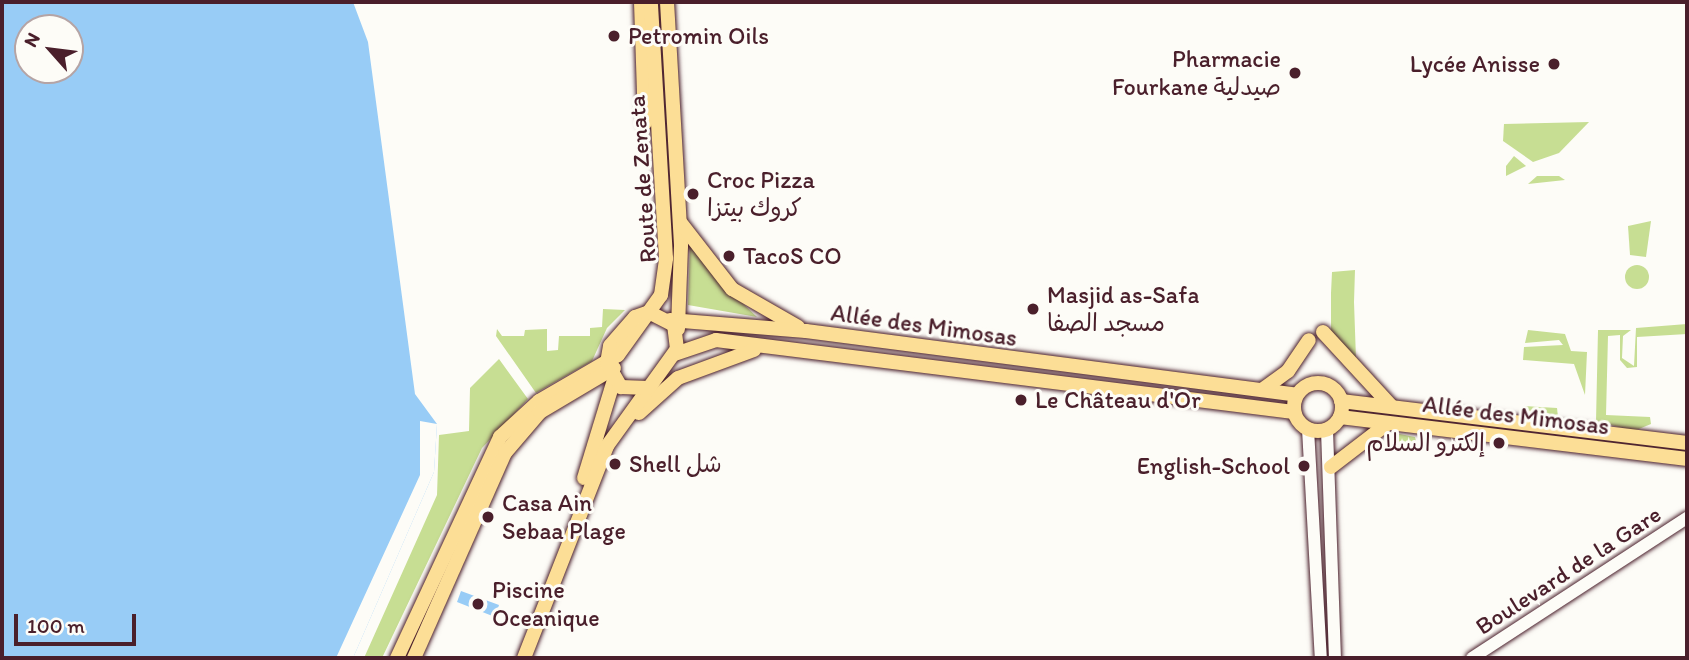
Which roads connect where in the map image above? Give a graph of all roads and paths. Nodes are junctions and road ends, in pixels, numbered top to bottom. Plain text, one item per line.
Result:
1 (641, 2) edge
2 (651, 2) edge
3 (657, 2) edge
4 (667, 2) edge
5 (679, 220) junction
6 (665, 319) junction
7 (806, 331) junction
8 (1323, 332) dead end
9 (1309, 341) dead end
10 (769, 348) junction
11 (675, 354) junction
12 (610, 372) junction
13 (648, 388) junction
14 (1262, 390) junction
15 (1297, 395) junction
16 (1341, 401) junction
17 (1391, 405) junction
18 (1294, 412) junction
19 (1340, 417) junction
20 (1387, 424) junction
21 (1308, 429) junction
22 (1327, 430) junction
23 (610, 440) junction
24 (1687, 443) edge
25 (1687, 459) edge
26 (1331, 467) junction
27 (577, 510) junction
28 (1687, 518) edge
29 (397, 658) edge
30 (414, 658) edge
31 (524, 658) edge
32 (1321, 658) edge
33 (1335, 658) edge
34 (1472, 658) edge

1 - 6 main road, Route de Zenata
2 - 6 main road, Route de Zenata
3 - 6 main road, Route de Zenata
4 - 5 main road, Route de Zenata
5 - 6 main road, Route de Zenata
5 - 7 main road
6 - 7 main road, Allée des Mimosas
6 - 11 main road
6 - 12 main road, Route de Zenata
6 - 12 main road
7 - 14 main road, Allée des Mimosas
8 - 17 main road
9 - 14 main road
10 - 11 main road, Allée des Mimosas
10 - 18 main road, Allée des Mimosas
10 - 23 main road
11 - 13 main road, Route de Zenata
12 - 13 main road
12 - 27 main road, Route de Zenata
12 - 29 main road
12 - 30 main road
13 - 23 main road, Route de Zenata
14 - 15 main road, Allée des Mimosas
15 - 16 main road
15 - 18 main road
16 - 17 main road, Allée des Mimosas
16 - 19 main road
17 - 24 main road, Allée des Mimosas
18 - 21 main road
19 - 20 main road, Allée des Mimosas
19 - 22 main road
20 - 25 main road, Allée des Mimosas
20 - 26 main road
21 - 22 main road
21 - 32 street
22 - 26 street
23 - 27 main road, Route de Zenata
26 - 33 street
27 - 31 main road, Route de Zenata
28 - 34 street, Boulevard de la Gare

